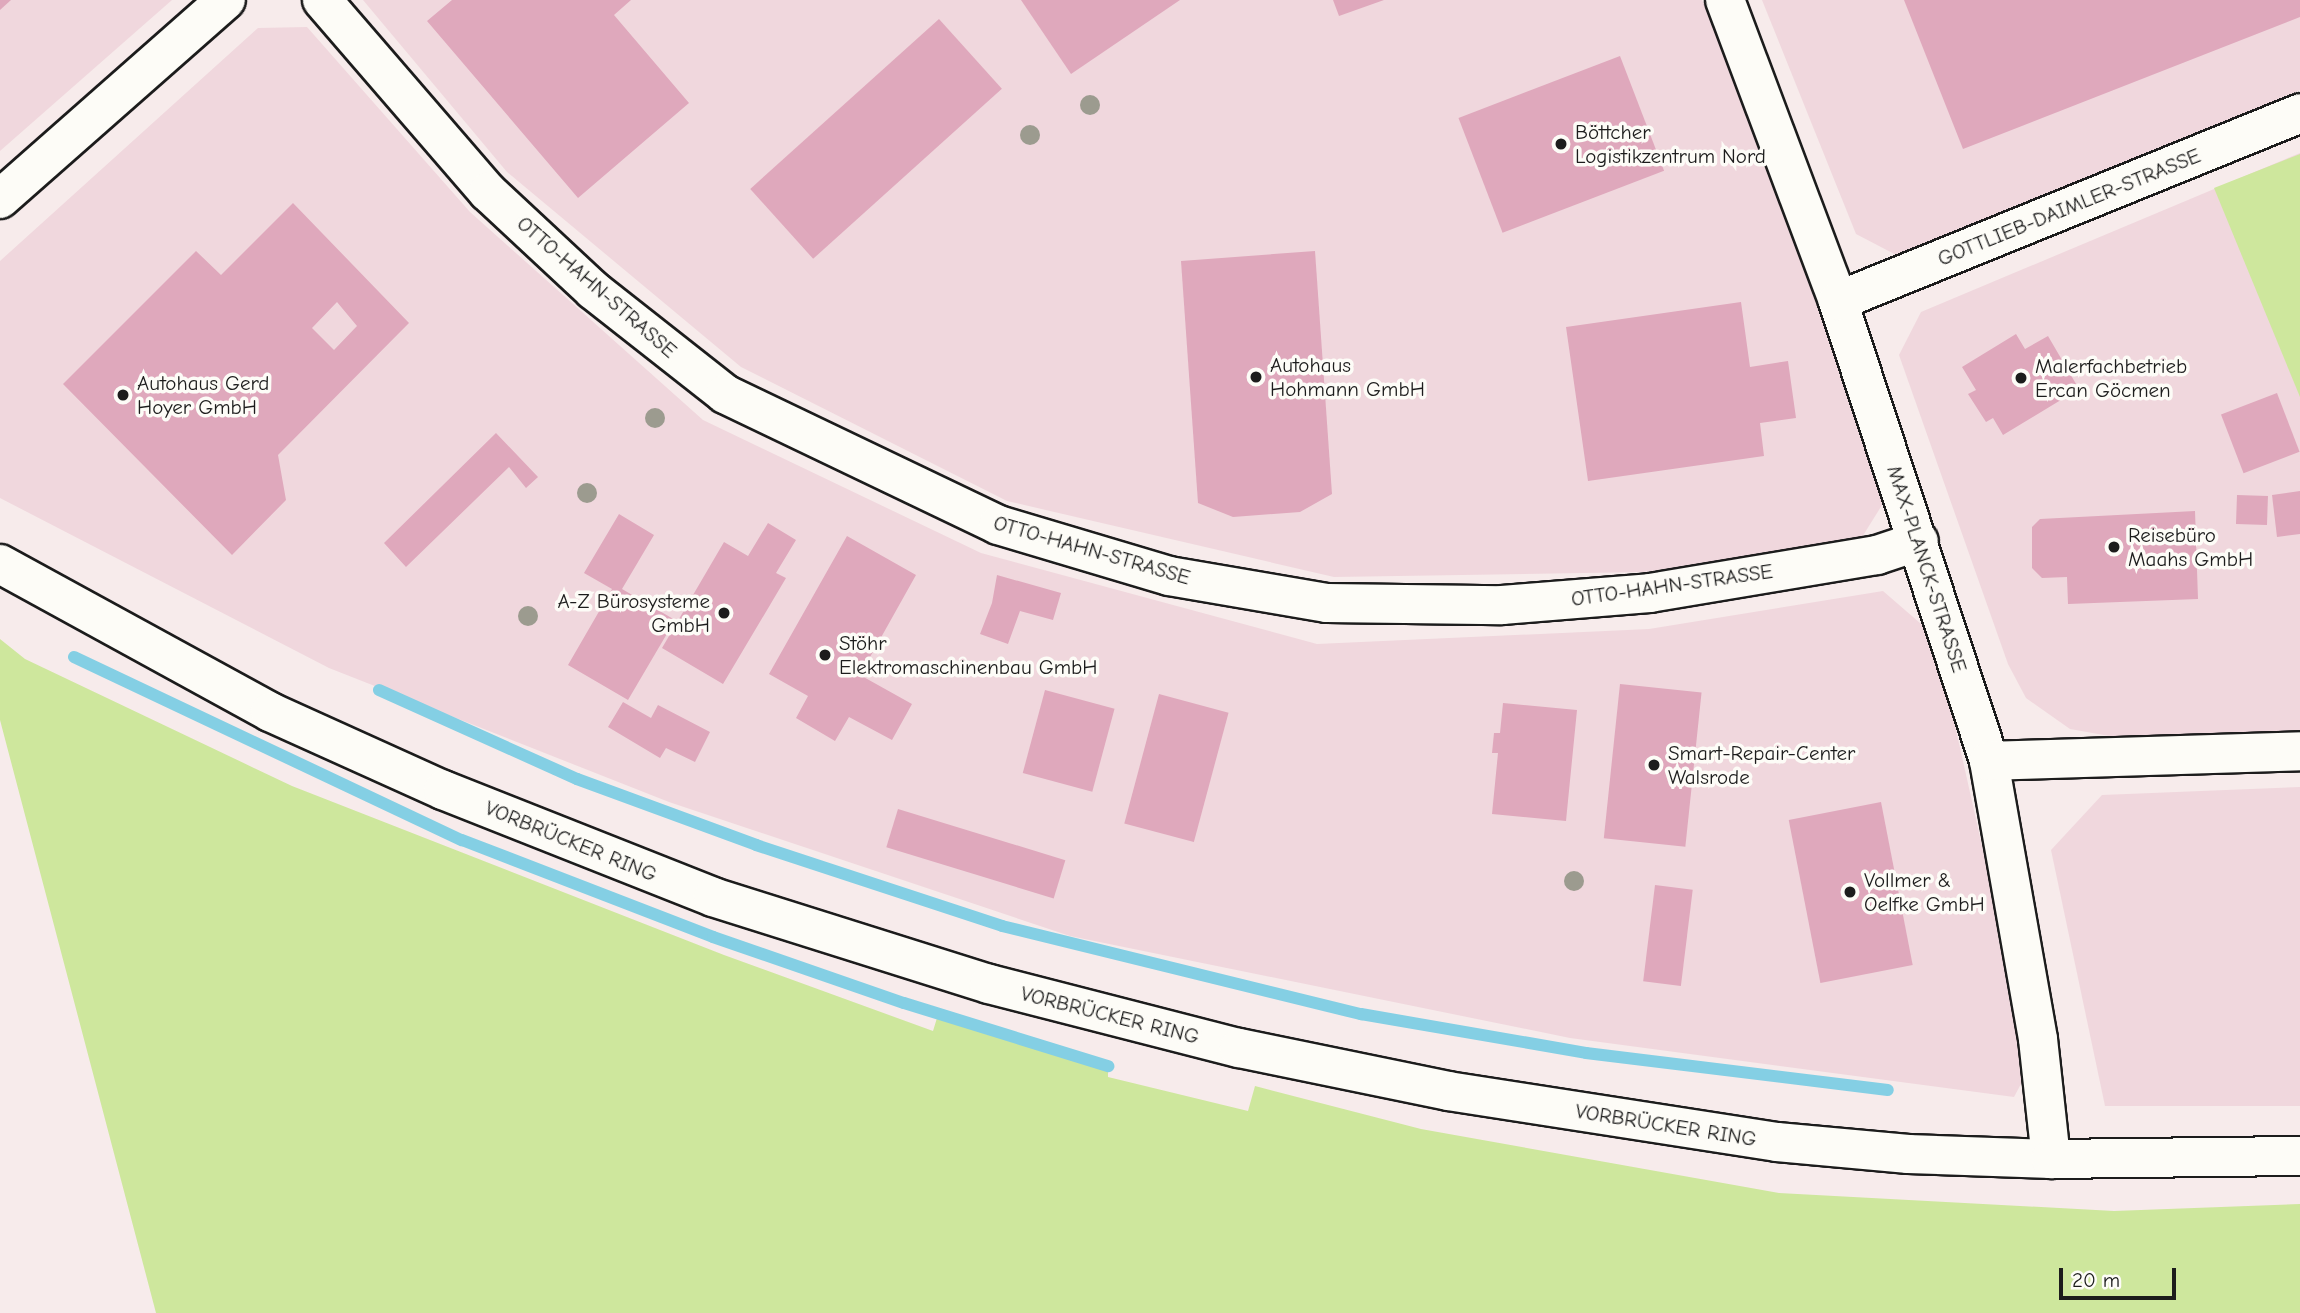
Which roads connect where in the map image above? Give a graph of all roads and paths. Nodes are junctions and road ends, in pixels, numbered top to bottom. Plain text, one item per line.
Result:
1 (226, 0) edge
2 (322, 0) edge
3 (1725, 0) edge
4 (2300, 113) edge
5 (0, 199) edge
6 (1838, 301) junction
7 (1919, 541) junction
8 (0, 564) edge
9 (2300, 751) edge
10 (1989, 761) junction
11 (2300, 1156) edge
12 (2051, 1159) junction

1 - 5 street
2 - 7 street, OTTO-HAHN-STRASSE
3 - 6 street, MAX-PLANCK-STRASSE
4 - 6 street, GOTTLIEB-DAIMLER-STRASSE
6 - 7 street, MAX-PLANCK-STRASSE
7 - 10 street, MAX-PLANCK-STRASSE
8 - 12 street, VORBRÜCKER RING
9 - 10 street
10 - 12 street, MAX-PLANCK-STRASSE
11 - 12 street, VORBRÜCKER RING

